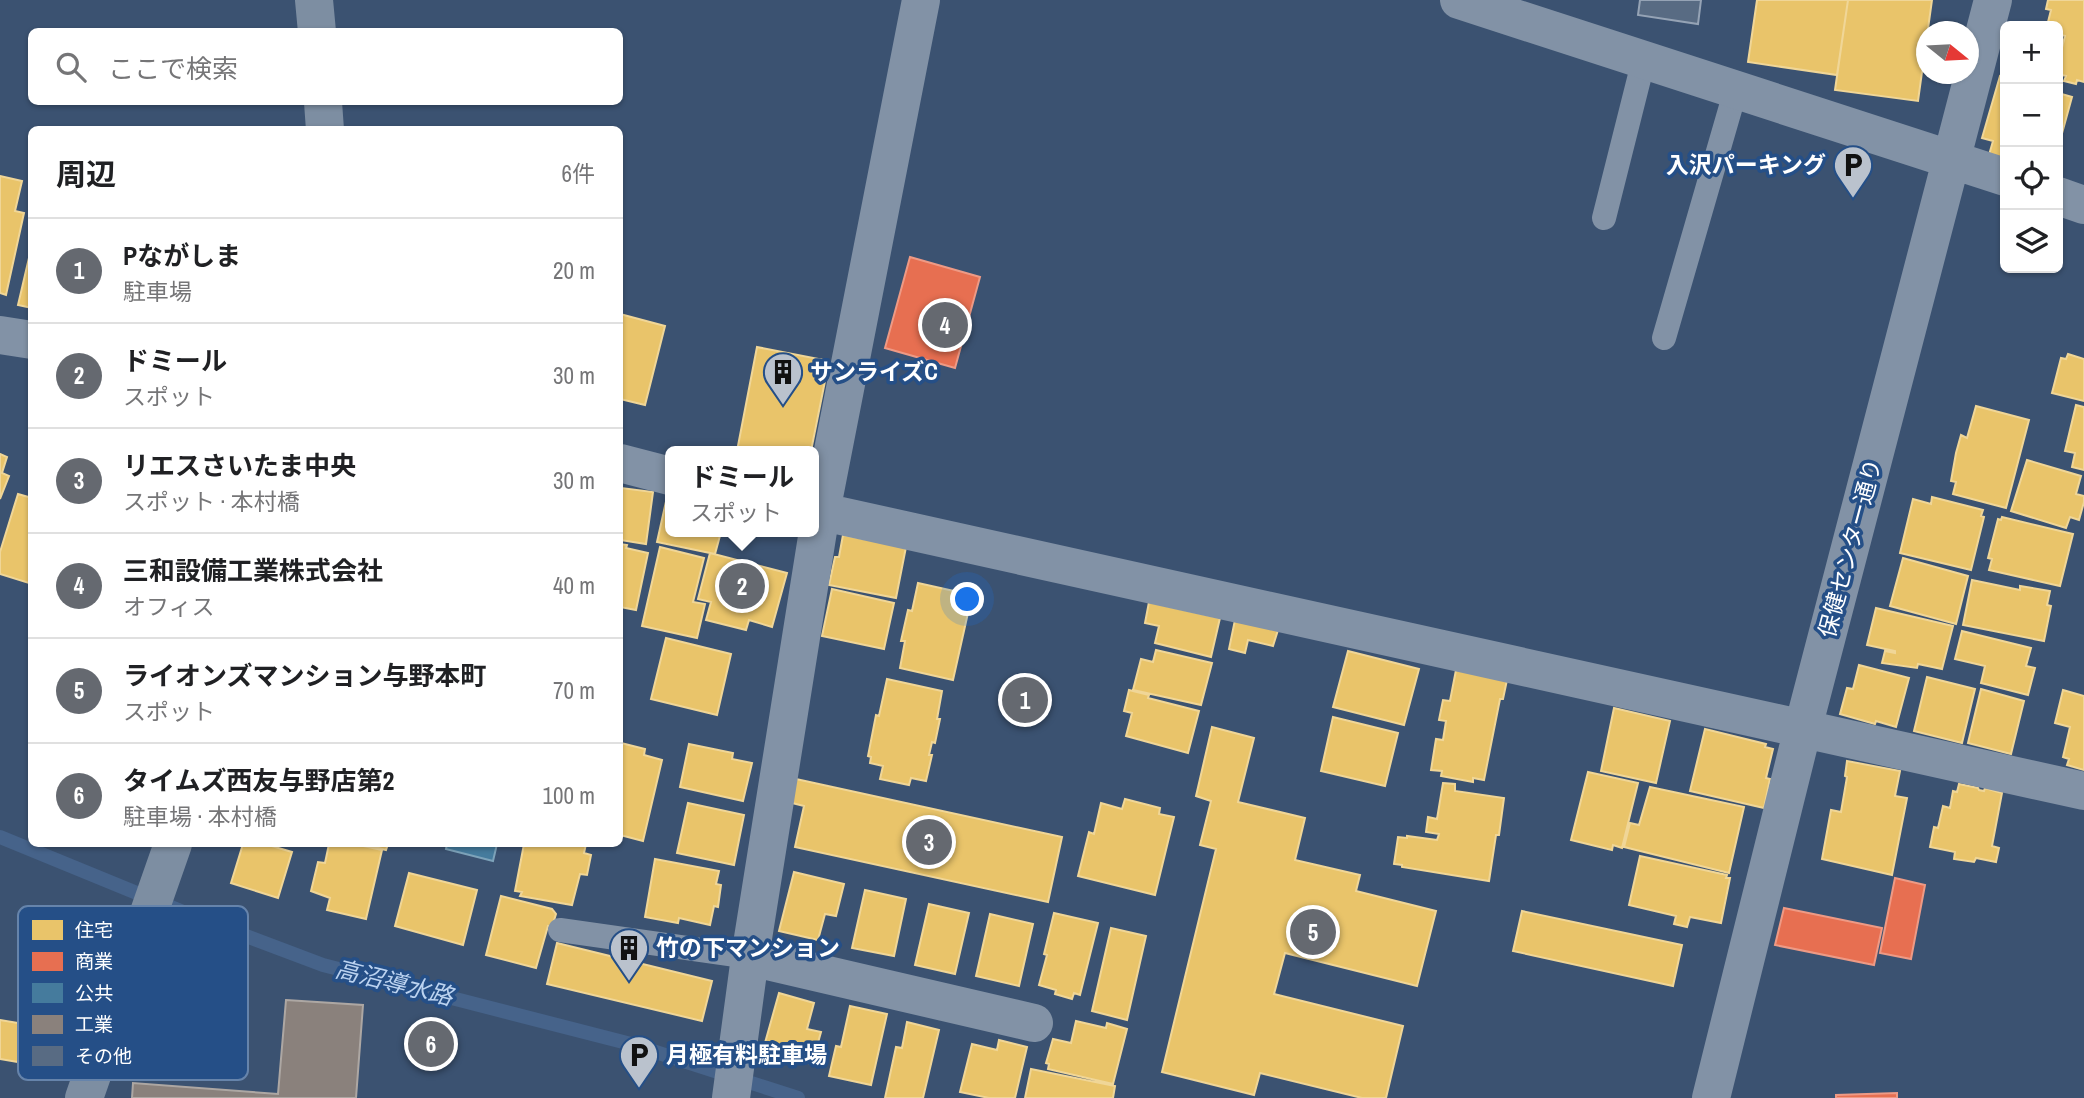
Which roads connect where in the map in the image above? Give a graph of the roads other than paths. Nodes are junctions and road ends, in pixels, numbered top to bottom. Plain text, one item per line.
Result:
1 (314, 0) edge
2 (921, 0) edge
3 (1459, 0) edge
4 (1993, 0) edge
5 (317, 28) edge
6 (1644, 59) junction
7 (1736, 89) junction
8 (323, 105) edge
9 (325, 126) edge
10 (1952, 159) junction
11 (2000, 175) edge
12 (2063, 198) edge
13 (2084, 205) edge
14 (1604, 218) dead end
15 (0, 335) edge
16 (1664, 338) dead end
17 (28, 339) edge
18 (623, 464) edge
19 (665, 475) edge
20 (819, 506) edge
21 (819, 511) edge
22 (814, 537) edge
23 (1803, 728) junction
24 (2084, 791) edge
25 (167, 861) edge
26 (153, 906) edge
27 (559, 930) dead end
28 (750, 957) junction
29 (1034, 1023) dead end
30 (90, 1080) edge
31 (84, 1098) edge
32 (731, 1098) edge
33 (1711, 1098) edge

1 - 5 main road
2 - 20 street
3 - 6 street
4 - 10 street, 保健センター通り
6 - 7 street
6 - 14 lane
7 - 10 street
7 - 16 lane
8 - 9 main road
10 - 11 street
10 - 23 street, 保健センター通り
12 - 13 street
15 - 17 street
18 - 19 street
21 - 23 street
22 - 28 street
23 - 24 street
23 - 33 street, 保健センター通り
25 - 26 main road
27 - 28 lane
28 - 29 street
28 - 32 street
30 - 31 main road

